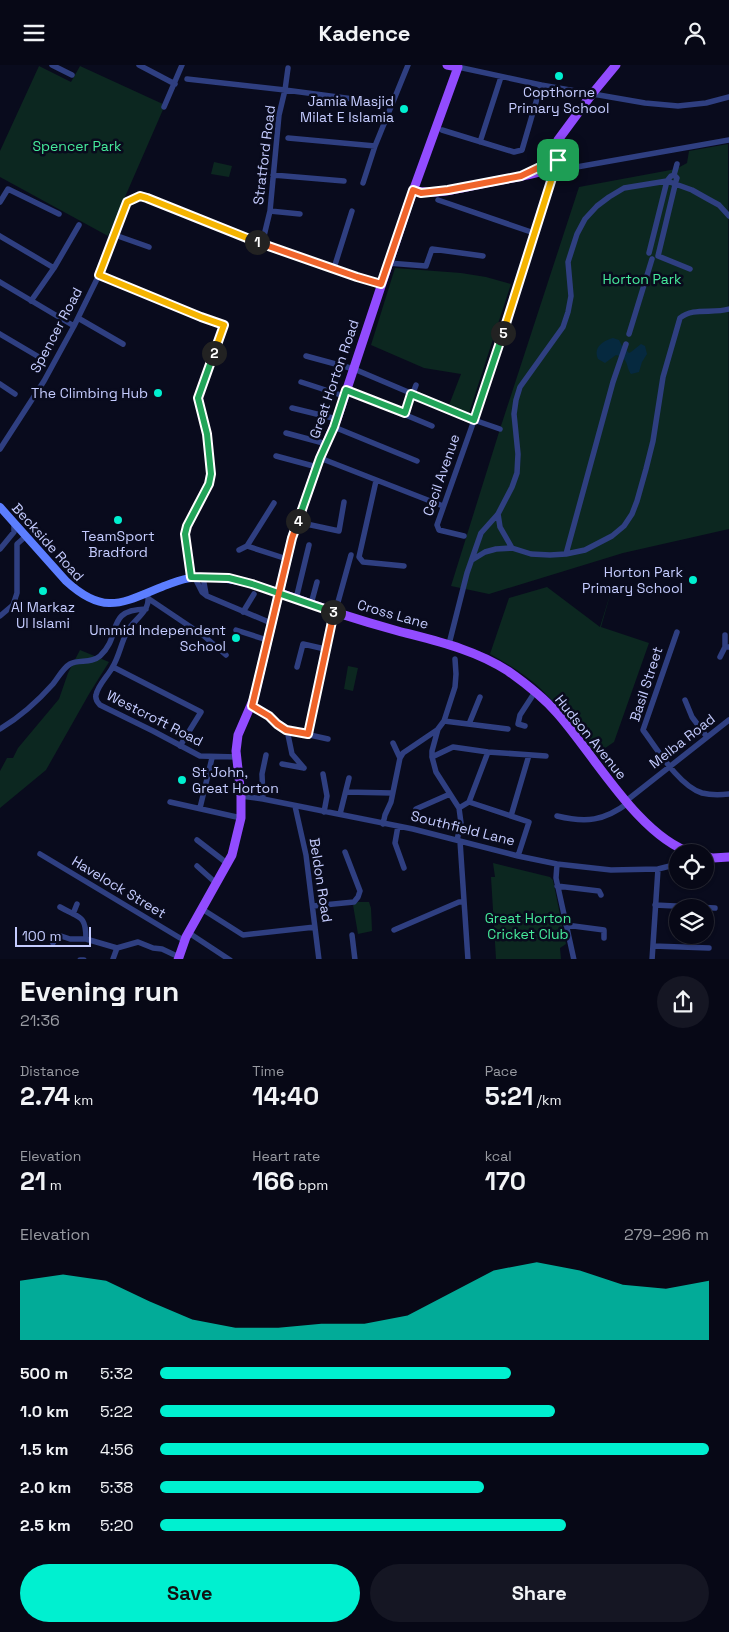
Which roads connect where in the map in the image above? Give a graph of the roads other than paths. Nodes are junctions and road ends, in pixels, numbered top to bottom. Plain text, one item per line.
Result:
1 (52, 65) edge
2 (139, 65) edge
3 (182, 65) edge
4 (408, 65) edge
5 (447, 65) edge
6 (616, 65) edge
7 (458, 66) edge
8 (288, 68) dead end
9 (72, 75) dead end
10 (501, 77) junction
11 (187, 79) dead end
12 (175, 84) junction
13 (541, 85) junction
14 (285, 90) junction
15 (592, 94) junction
16 (729, 97) edge
17 (391, 104) junction
18 (164, 107) dead end
19 (442, 129) dead end
20 (288, 138) dead end
21 (729, 140) edge
22 (480, 142) junction
23 (375, 146) junction
24 (677, 164) dead end
25 (553, 167) junction
26 (273, 175) junction
27 (674, 175) junction
28 (344, 181) dead end
29 (667, 181) junction
30 (363, 183) dead end
31 (676, 184) junction
32 (417, 192) junction
33 (438, 199) dead end
34 (0, 202) edge
35 (661, 205) junction
36 (669, 209) junction
37 (270, 211) junction
38 (352, 211) dead end
39 (59, 214) dead end
40 (300, 214) dead end
41 (729, 216) edge
42 (79, 225) dead end
43 (655, 229) junction
44 (534, 233) junction
45 (663, 233) junction
46 (115, 235) junction
47 (0, 236) edge
48 (262, 244) junction
49 (149, 247) dead end
50 (483, 256) dead end
51 (653, 256) junction
52 (388, 263) junction
53 (54, 268) junction
54 (334, 268) junction
55 (690, 269) dead end
56 (99, 275) junction
57 (0, 282) edge
58 (381, 284) junction
59 (31, 301) junction
60 (729, 309) edge
61 (78, 317) junction
62 (74, 326) junction
63 (0, 334) edge
64 (629, 334) dead end
65 (123, 344) dead end
66 (626, 344) dead end
67 (306, 356) dead end
68 (44, 360) dead end
69 (354, 369) junction
70 (301, 382) dead end
71 (0, 384) edge
72 (416, 385) dead end
73 (345, 393) junction
74 (15, 394) dead end
75 (411, 394) junction
76 (292, 408) dead end
77 (405, 413) junction
78 (474, 420) junction
79 (335, 423) junction
80 (432, 426) dead end
81 (500, 429) dead end
82 (286, 433) dead end
83 (326, 444) junction
84 (0, 449) edge
85 (276, 456) dead end
86 (417, 461) dead end
87 (319, 462) junction
88 (376, 481) junction
89 (344, 502) dead end
90 (274, 503) dead end
91 (444, 506) junction
92 (0, 507) edge
93 (498, 514) junction
94 (14, 522) junction
95 (297, 522) junction
96 (464, 536) dead end
97 (25, 537) junction
98 (310, 545) dead end
99 (246, 546) junction
100 (512, 548) junction
101 (0, 549) edge
102 (239, 550) dead end
103 (566, 554) junction
104 (351, 555) dead end
105 (287, 559) junction
106 (472, 560) junction
107 (404, 566) dead end
108 (193, 578) junction
109 (317, 582) dead end
110 (204, 583) dead end
111 (280, 593) junction
112 (254, 595) dead end
113 (148, 596) junction
114 (207, 596) junction
115 (296, 599) junction
116 (311, 604) junction
117 (146, 609) junction
118 (243, 612) junction
119 (334, 612) junction
120 (0, 616) edge
121 (271, 623) junction
122 (236, 630) dead end
123 (676, 632) dead end
124 (725, 635) dead end
125 (267, 640) junction
126 (449, 644) junction
127 (727, 647) edge
128 (325, 649) junction
129 (470, 652) joint
130 (226, 655) dead end
131 (720, 657) dead end
132 (455, 659) dead end
133 (113, 667) junction
134 (297, 667) dead end
135 (534, 692) junction
136 (480, 697) dead end
137 (685, 700) dead end
138 (252, 706) junction
139 (729, 720) edge
140 (444, 721) junction
141 (469, 724) junction
142 (525, 726) dead end
143 (0, 729) edge
144 (438, 729) junction
145 (508, 729) dead end
146 (286, 730) junction
147 (308, 734) junction
148 (707, 737) junction
149 (328, 739) dead end
150 (421, 741) junction
151 (393, 743) dead end
152 (180, 746) junction
153 (488, 752) junction
154 (432, 754) junction
155 (266, 755) dead end
156 (529, 755) junction
157 (546, 756) dead end
158 (237, 757) junction
159 (400, 757) junction
160 (212, 758) junction
161 (282, 764) dead end
162 (670, 766) junction
163 (323, 775) dead end
164 (349, 778) dead end
165 (346, 792) junction
166 (392, 793) junction
167 (450, 794) junction
168 (729, 794) edge
169 (241, 796) junction
170 (263, 799) junction
171 (469, 802) junction
172 (627, 802) junction
173 (170, 803) dead end
174 (295, 806) junction
175 (200, 808) junction
176 (459, 808) junction
177 (416, 809) dead end
178 (324, 811) junction
179 (340, 814) junction
180 (511, 816) junction
181 (557, 816) dead end
182 (241, 817) junction
183 (383, 824) junction
184 (398, 827) junction
185 (197, 840) dead end
186 (459, 841) junction
187 (672, 844) edge
188 (345, 852) dead end
189 (40, 854) dead end
190 (518, 856) junction
191 (729, 857) edge
192 (714, 858) edge
193 (228, 864) junction
194 (556, 864) junction
195 (197, 866) dead end
196 (669, 866) edge
197 (404, 868) dead end
198 (658, 869) junction
199 (217, 884) junction
200 (557, 886) junction
201 (601, 895) dead end
202 (464, 902) junction
203 (77, 904) dead end
204 (656, 905) junction
205 (313, 906) junction
206 (60, 907) dead end
207 (715, 907) dead end
208 (202, 909) junction
209 (72, 914) junction
210 (566, 925) junction
211 (315, 927) junction
212 (394, 931) dead end
213 (352, 935) dead end
214 (187, 937) junction
215 (604, 938) dead end
216 (86, 939) junction
217 (53, 943) dead end
218 (653, 946) junction
219 (118, 948) junction
220 (709, 948) dead end
221 (178, 958) edge
222 (80, 959) edge
223 (84, 959) edge
224 (113, 959) edge
225 (227, 959) edge
226 (319, 959) edge
227 (355, 959) edge
228 (468, 959) edge
229 (574, 959) edge
230 (652, 959) edge

1 - 9 street
2 - 12 street
3 - 12 street
4 - 17 street
5 - 7 main road
6 - 15 main road
7 - 10 street
7 - 32 main road
8 - 14 street, Stratford Road
10 - 13 street
10 - 22 street
11 - 14 street
12 - 18 street
13 - 15 street
13 - 22 street
14 - 17 street
14 - 26 street, Stratford Road
15 - 16 street
15 - 25 main road
17 - 23 street
19 - 22 street
20 - 23 street
21 - 25 street
23 - 30 street
24 - 27 street
25 - 32 main road
25 - 44 street, Cecil Avenue
26 - 28 street
26 - 37 street, Stratford Road
27 - 29 street
27 - 31 street
29 - 31 street
29 - 35 street
29 - 93 street
31 - 36 street
31 - 41 street
32 - 52 main road, Great Horton Road
33 - 44 street
34 - 39 street
35 - 36 street
35 - 43 street
36 - 45 street
37 - 40 street
37 - 48 street, Stratford Road
38 - 54 street
42 - 53 street
43 - 45 street
43 - 51 street
44 - 78 street, Cecil Avenue
45 - 51 street
46 - 48 street, Spencer Road
46 - 49 street
46 - 56 street, Spencer Road
47 - 53 street
48 - 54 street
50 - 52 street
51 - 55 street
51 - 64 street
52 - 58 main road, Great Horton Road
53 - 59 street
54 - 58 street
56 - 61 street, Spencer Road
56 - 108 street
57 - 59 street
58 - 69 main road, Great Horton Road
59 - 62 street
60 - 103 street
61 - 62 street, Spencer Road
61 - 65 street
62 - 84 street, Spencer Road
63 - 68 street
66 - 103 street
67 - 69 street
69 - 73 main road, Great Horton Road
69 - 75 street
70 - 73 street
71 - 74 street
72 - 75 street
73 - 77 street
73 - 79 main road, Great Horton Road
75 - 77 street
75 - 78 street
76 - 79 street
77 - 80 street
78 - 81 street
78 - 91 street, Cecil Avenue
79 - 83 main road, Great Horton Road
79 - 86 street
82 - 83 street
83 - 87 main road, Great Horton Road
85 - 87 street
87 - 88 street
87 - 95 main road, Great Horton Road
88 - 91 street
88 - 107 street
89 - 95 street
90 - 99 street
91 - 96 street, Cecil Avenue
92 - 94 street, Beckside Road
93 - 100 street
93 - 106 street
94 - 97 street, Beckside Road
94 - 101 street
95 - 105 main road, Great Horton Road
97 - 113 street, Beckside Road
97 - 120 street
98 - 115 street
99 - 102 street
99 - 105 street
100 - 103 street
100 - 106 street
104 - 119 street
105 - 111 main road, Great Horton Road
106 - 126 street
108 - 111 street, Beckside Road
108 - 113 street, Beckside Road
108 - 114 street
109 - 116 street
110 - 114 street
111 - 115 main road, Cross Lane
111 - 121 main road, Great Horton Road
112 - 118 street
113 - 117 street, Westcroft Road
113 - 130 street
114 - 118 street
115 - 116 main road, Cross Lane
116 - 119 main road, Cross Lane
117 - 133 street, Westcroft Road
117 - 143 street
118 - 121 street
119 - 126 main road, Cross Lane
119 - 128 street
121 - 125 main road, Great Horton Road
122 - 125 street
123 - 162 street, Basil Street
124 - 127 street
125 - 138 main road, Great Horton Road
126 - 129 main road, Cross Lane
127 - 131 street
128 - 134 street
128 - 147 street
129 - 135 main road, Hudson Avenue
132 - 140 street
133 - 152 street, Westcroft Road
133 - 152 street
135 - 142 street
135 - 172 main road, Hudson Avenue
136 - 141 street
137 - 148 street
138 - 146 street
138 - 158 main road, Great Horton Road
139 - 148 street, Melba Road
140 - 141 street
140 - 144 street
141 - 145 street
144 - 150 street
144 - 154 street
146 - 147 street
146 - 161 street
147 - 149 street
148 - 162 street, Melba Road
150 - 154 street
150 - 159 street
151 - 159 street
152 - 160 street, Westcroft Road
153 - 154 street
153 - 156 street
153 - 171 street
154 - 167 street
155 - 170 street
156 - 157 street
156 - 180 street
158 - 160 street, Westcroft Road
158 - 169 main road, Great Horton Road
159 - 166 street
160 - 175 street
162 - 168 street
162 - 172 street, Melba Road
163 - 178 street
164 - 165 street
165 - 166 street
165 - 179 street
166 - 183 street
167 - 176 street
167 - 177 street
169 - 170 street, Southfield Lane
169 - 182 main road, Great Horton Road
170 - 174 street, Southfield Lane
171 - 176 street
171 - 180 street
172 - 181 street, Melba Road
172 - 187 main road, Hudson Avenue
173 - 175 street
174 - 178 street, Southfield Lane
174 - 205 street, Beldon Road
175 - 182 street
176 - 186 street
178 - 179 street, Southfield Lane
179 - 183 street, Southfield Lane
180 - 190 street
182 - 193 main road, Great Horton Road
183 - 184 street, Southfield Lane
184 - 186 street, Southfield Lane
184 - 197 street
185 - 193 street
186 - 190 street, Southfield Lane
186 - 202 street
188 - 205 street
189 - 214 street, Havelock Street
190 - 194 street, Southfield Lane
191 - 192 main road
193 - 199 main road, Great Horton Road
194 - 198 street, Southfield Lane
194 - 200 street
195 - 199 street
196 - 198 street, Southfield Lane
198 - 204 street
199 - 208 main road, Great Horton Road
200 - 201 street
200 - 210 street
202 - 212 street
202 - 228 street
203 - 209 street
204 - 207 street
204 - 218 street
205 - 211 street, Beldon Road
206 - 209 street
208 - 211 street
208 - 214 main road, Great Horton Road
209 - 216 street
210 - 215 street
210 - 229 street
211 - 226 street, Beldon Road
213 - 227 street
214 - 221 main road, Great Horton Road
214 - 225 street, Havelock Street
216 - 217 street
216 - 219 street
218 - 220 street
218 - 230 street
219 - 221 street
219 - 224 street
222 - 223 street

